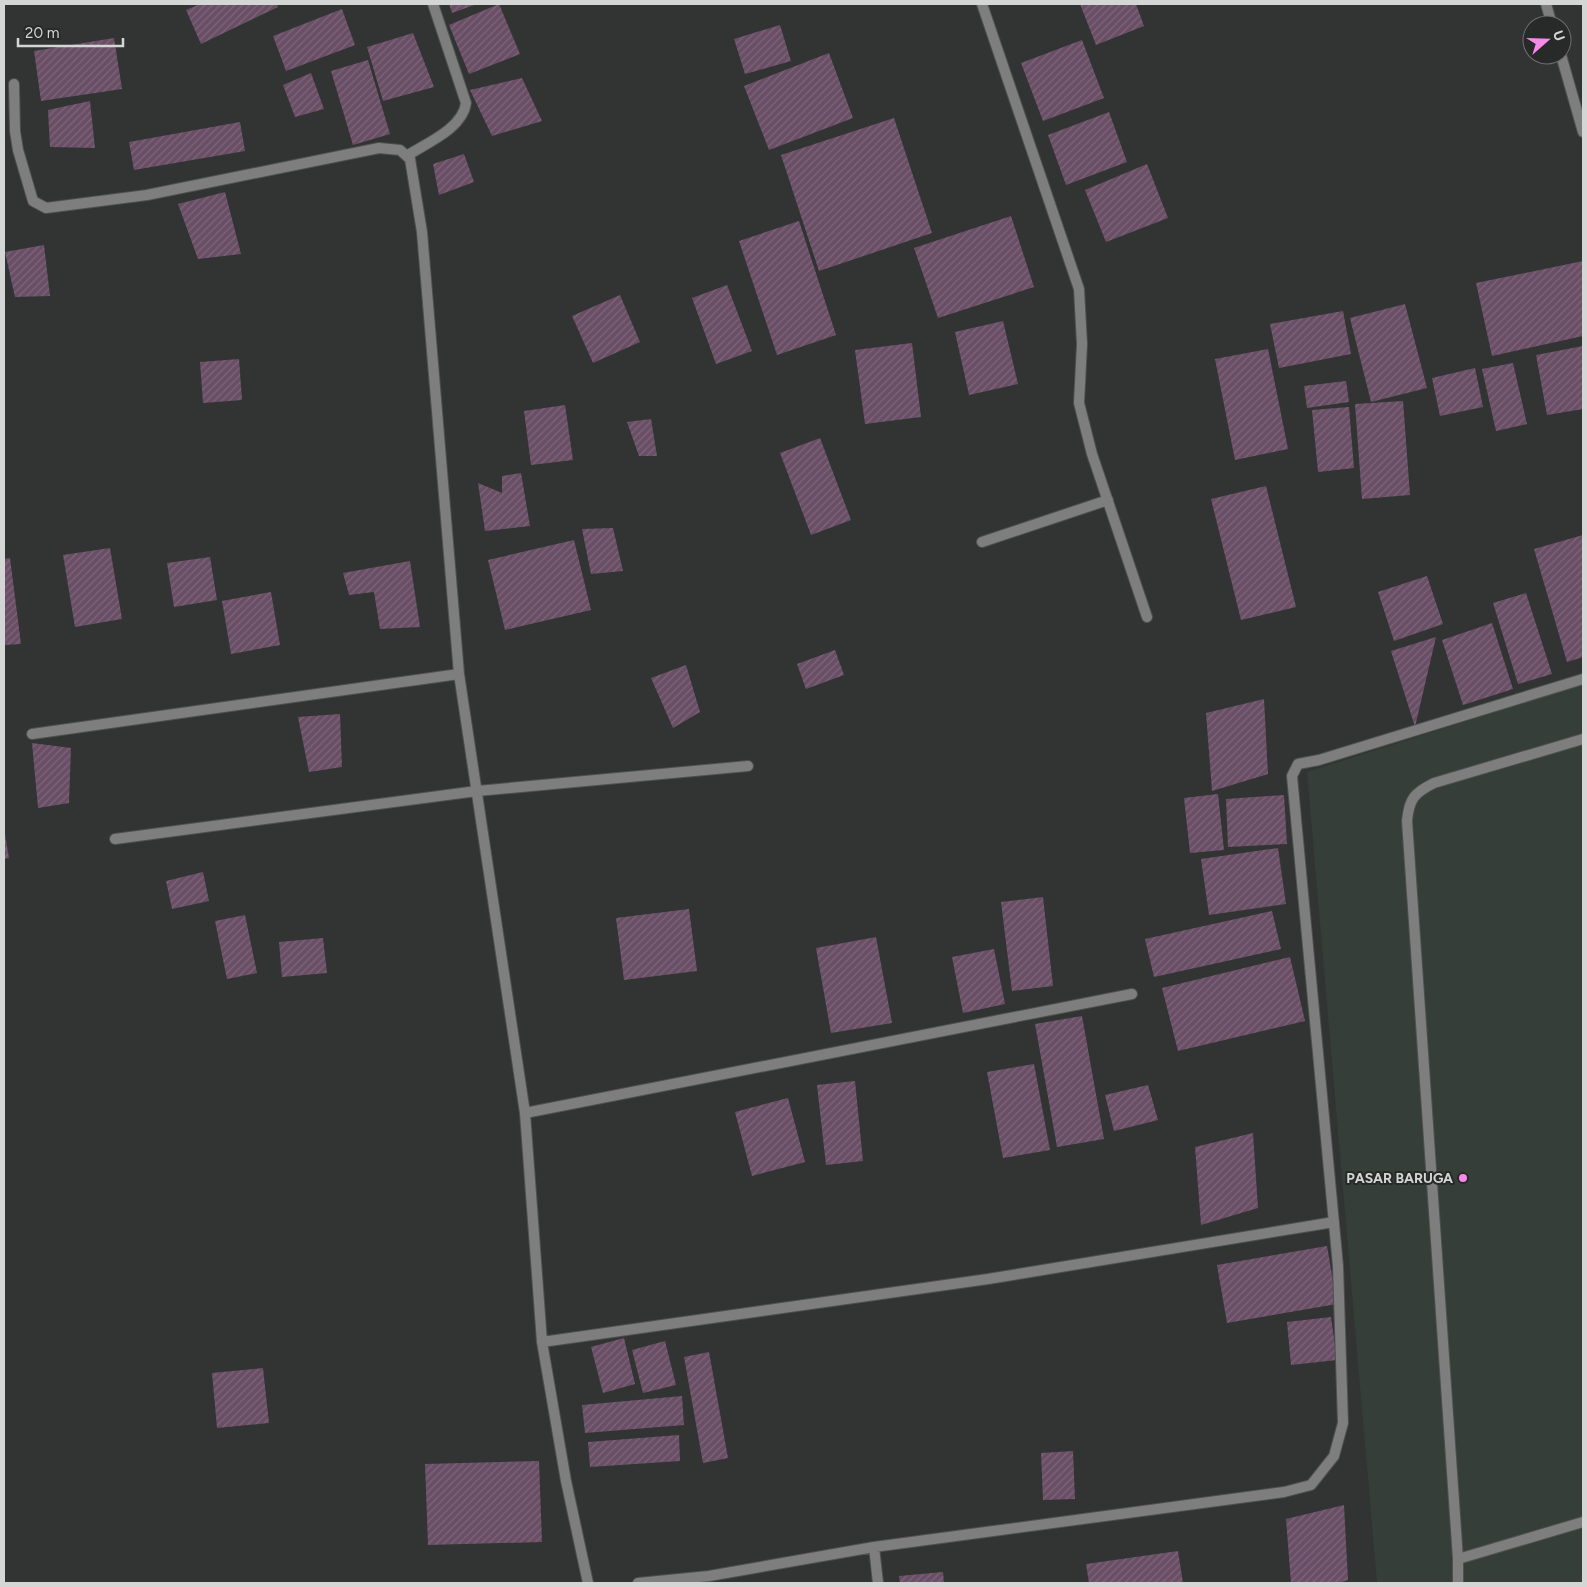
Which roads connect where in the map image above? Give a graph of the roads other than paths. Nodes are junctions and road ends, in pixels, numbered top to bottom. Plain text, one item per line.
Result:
1 (433, 4) edge
2 (982, 4) edge
3 (1564, 65) edge
4 (14, 84) dead end
5 (1583, 132) edge
6 (408, 155) junction
7 (1108, 500) junction
8 (982, 542) dead end
9 (1147, 617) dead end
10 (459, 674) junction
11 (1583, 679) edge
12 (32, 734) dead end
13 (1583, 739) edge
14 (748, 766) dead end
15 (477, 791) junction
16 (115, 839) dead end
17 (1132, 994) dead end
18 (525, 1113) junction
19 (1334, 1222) junction
20 (542, 1342) junction
21 (1583, 1522) edge
22 (874, 1548) junction
23 (1458, 1559) junction
24 (588, 1583) edge
25 (638, 1583) edge
26 (878, 1583) edge
27 (1458, 1583) edge

1 - 6 street
2 - 7 street
3 - 5 street
4 - 6 street
6 - 10 street
7 - 8 street
7 - 9 street
10 - 12 street
10 - 15 street
11 - 19 street
13 - 23 street
14 - 15 street
15 - 16 street
15 - 18 street
17 - 18 street
18 - 20 street
19 - 20 street
19 - 22 street
20 - 24 street
21 - 23 street
22 - 25 street
22 - 26 street
23 - 27 street

